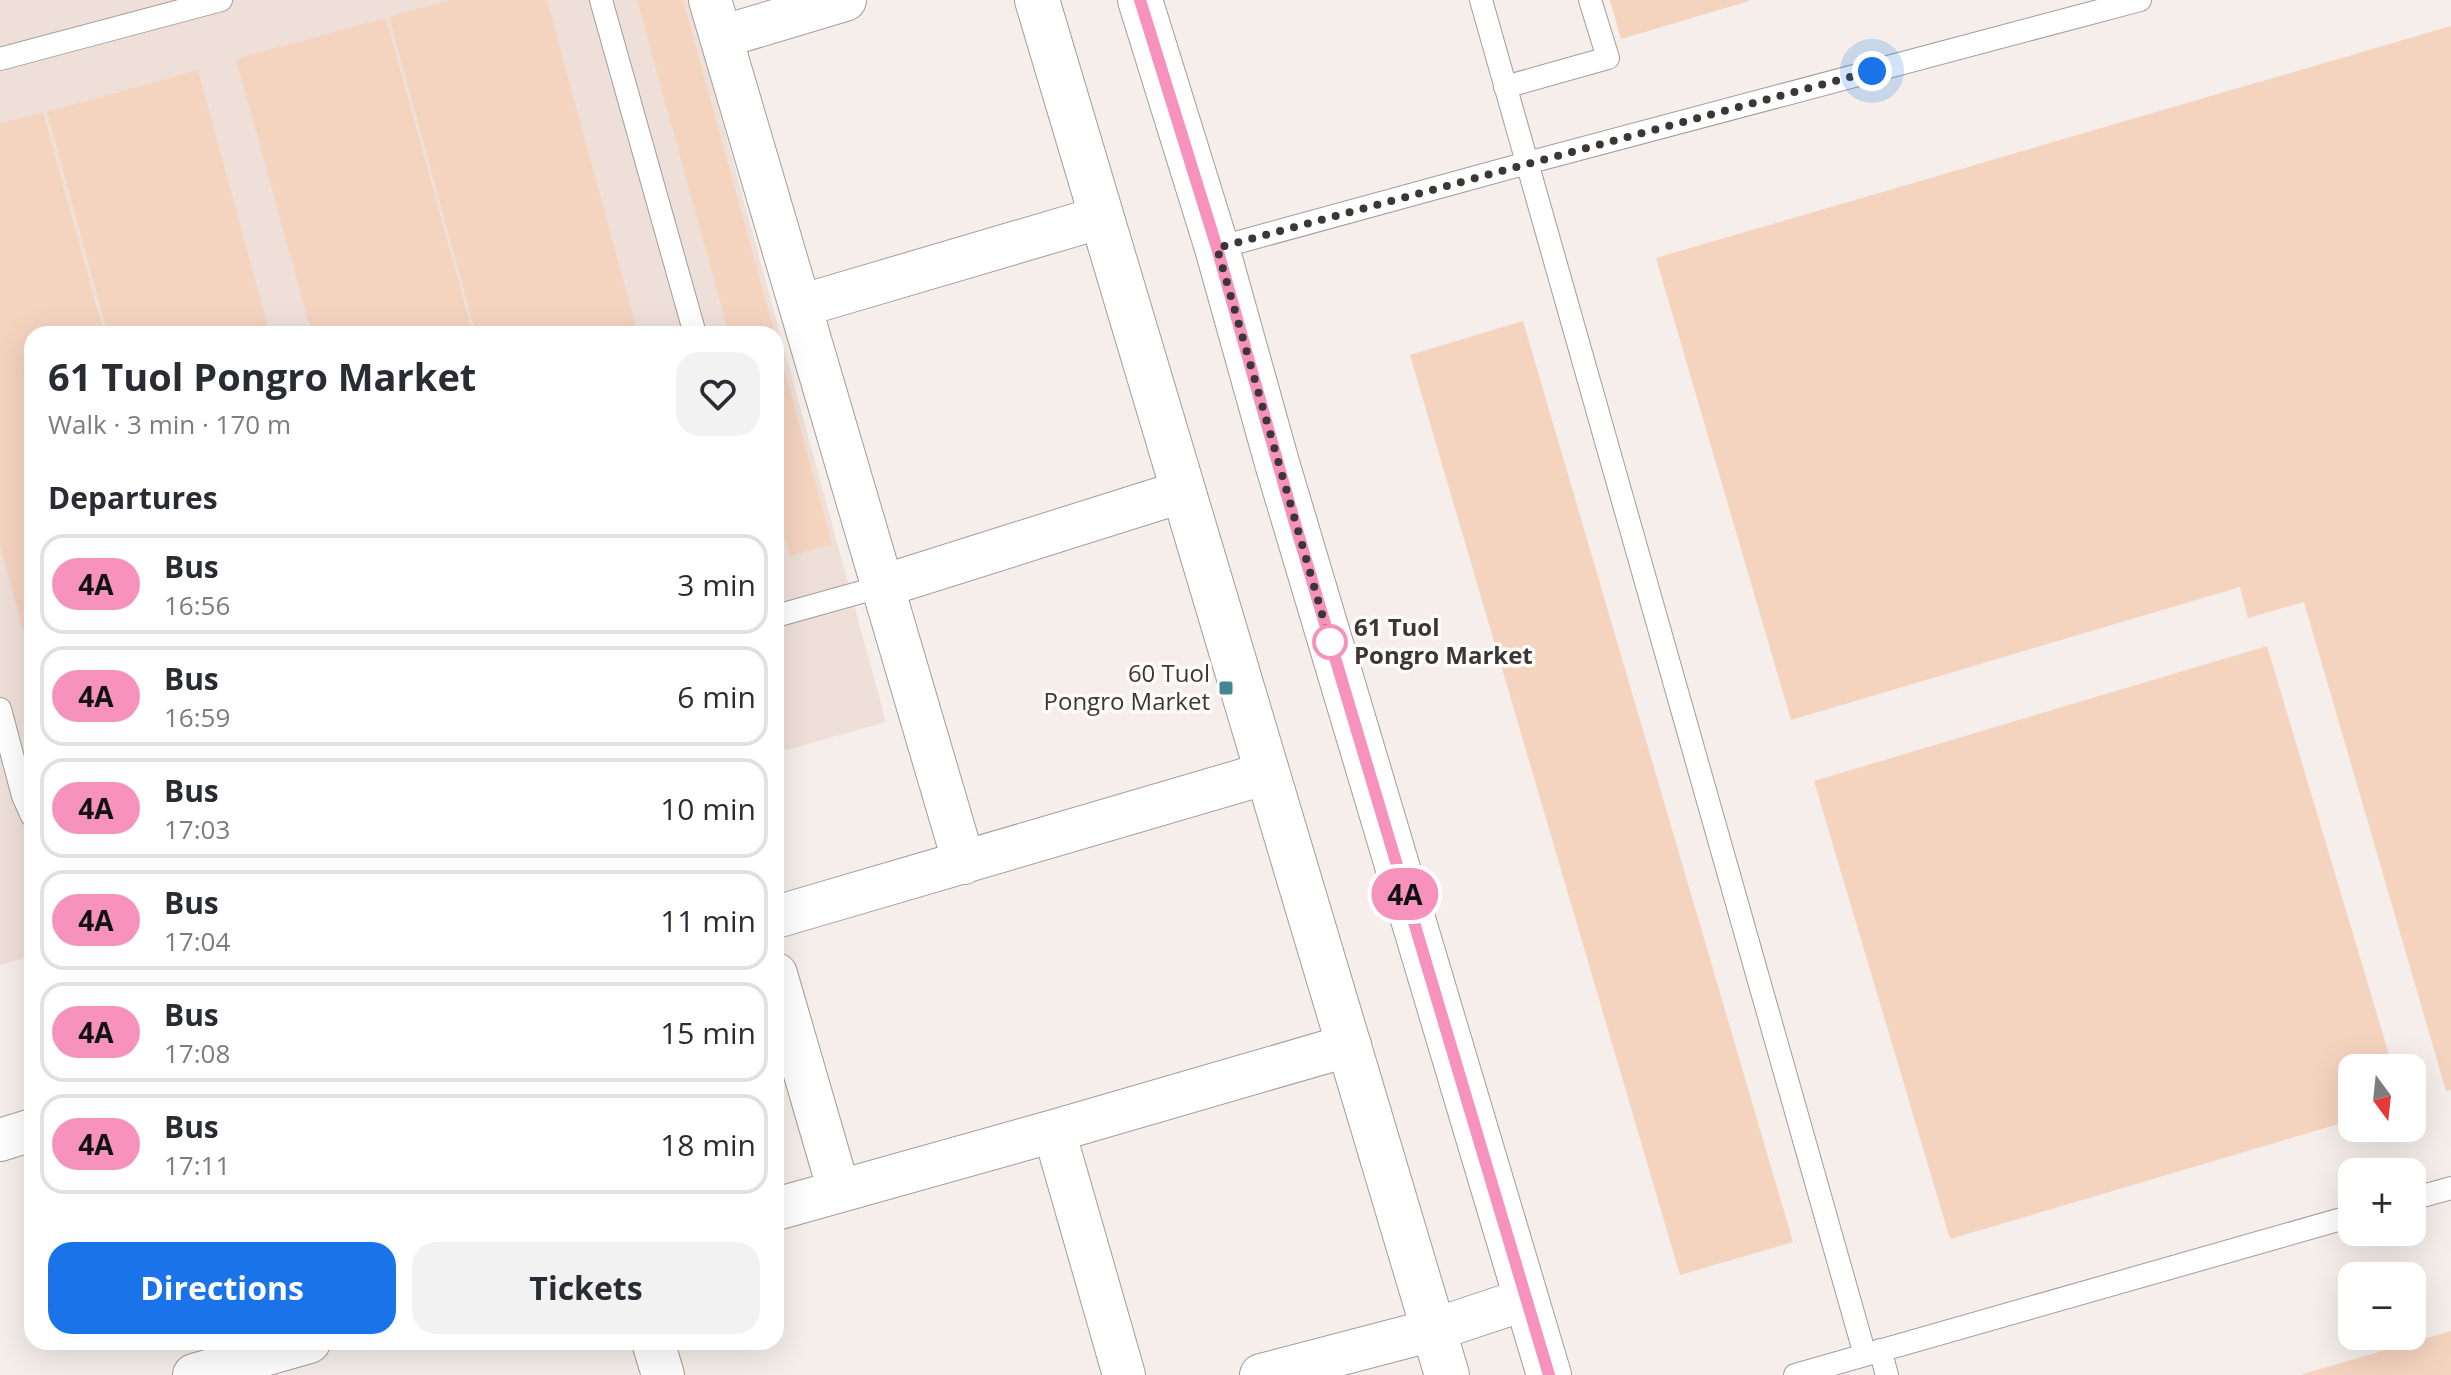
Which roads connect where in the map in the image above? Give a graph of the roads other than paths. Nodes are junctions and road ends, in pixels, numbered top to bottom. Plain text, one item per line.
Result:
1 (221, 0) edge
2 (601, 0) edge
3 (845, 0) edge
4 (1037, 0) edge
5 (1140, 0) edge
6 (1481, 0) edge
7 (1590, 0) edge
8 (2140, 0) edge
9 (716, 18) edge
10 (0, 59) edge
11 (1505, 87) junction
12 (1527, 163) junction
13 (1102, 217) junction
14 (1217, 248) junction
15 (800, 306) junction
16 (693, 326) edge
17 (1184, 491) junction
18 (883, 586) junction
19 (784, 614) edge
20 (0, 709) edge
21 (1267, 773) junction
22 (24, 798) edge
23 (964, 863) junction
24 (784, 915) edge
25 (784, 1002) edge
26 (1350, 1045) junction
27 (1054, 1131) junction
28 (24, 1132) edge
29 (0, 1140) edge
30 (2451, 1188) edge
31 (839, 1191) junction
32 (2426, 1195) edge
33 (784, 1207) edge
34 (2338, 1220) edge
35 (1526, 1299) junction
36 (1433, 1330) junction
37 (284, 1350) edge
38 (655, 1350) edge
39 (1872, 1353) junction
40 (214, 1372) edge
41 (663, 1375) edge
42 (1124, 1375) edge
43 (1261, 1375) edge
44 (1447, 1375) edge
45 (1549, 1375) edge
46 (1795, 1375) edge
47 (1887, 1375) edge

1 - 10 lane
2 - 16 lane
3 - 9 street
4 - 13 main road
5 - 14 main road
6 - 11 lane
7 - 11 lane
8 - 12 lane
9 - 15 street
11 - 12 lane
12 - 14 lane
12 - 39 lane
13 - 15 street
13 - 17 main road
14 - 35 main road
15 - 18 street
17 - 18 street
17 - 21 main road
18 - 19 lane
18 - 23 street
20 - 22 lane
21 - 23 street
21 - 26 main road
23 - 24 street
25 - 31 street
26 - 27 street
26 - 36 main road
27 - 31 street
27 - 42 street
28 - 29 street
30 - 32 lane
31 - 33 street
34 - 39 lane
35 - 36 street
35 - 45 main road
36 - 43 street
36 - 44 main road
37 - 40 street
38 - 41 street
39 - 46 lane
39 - 47 lane

